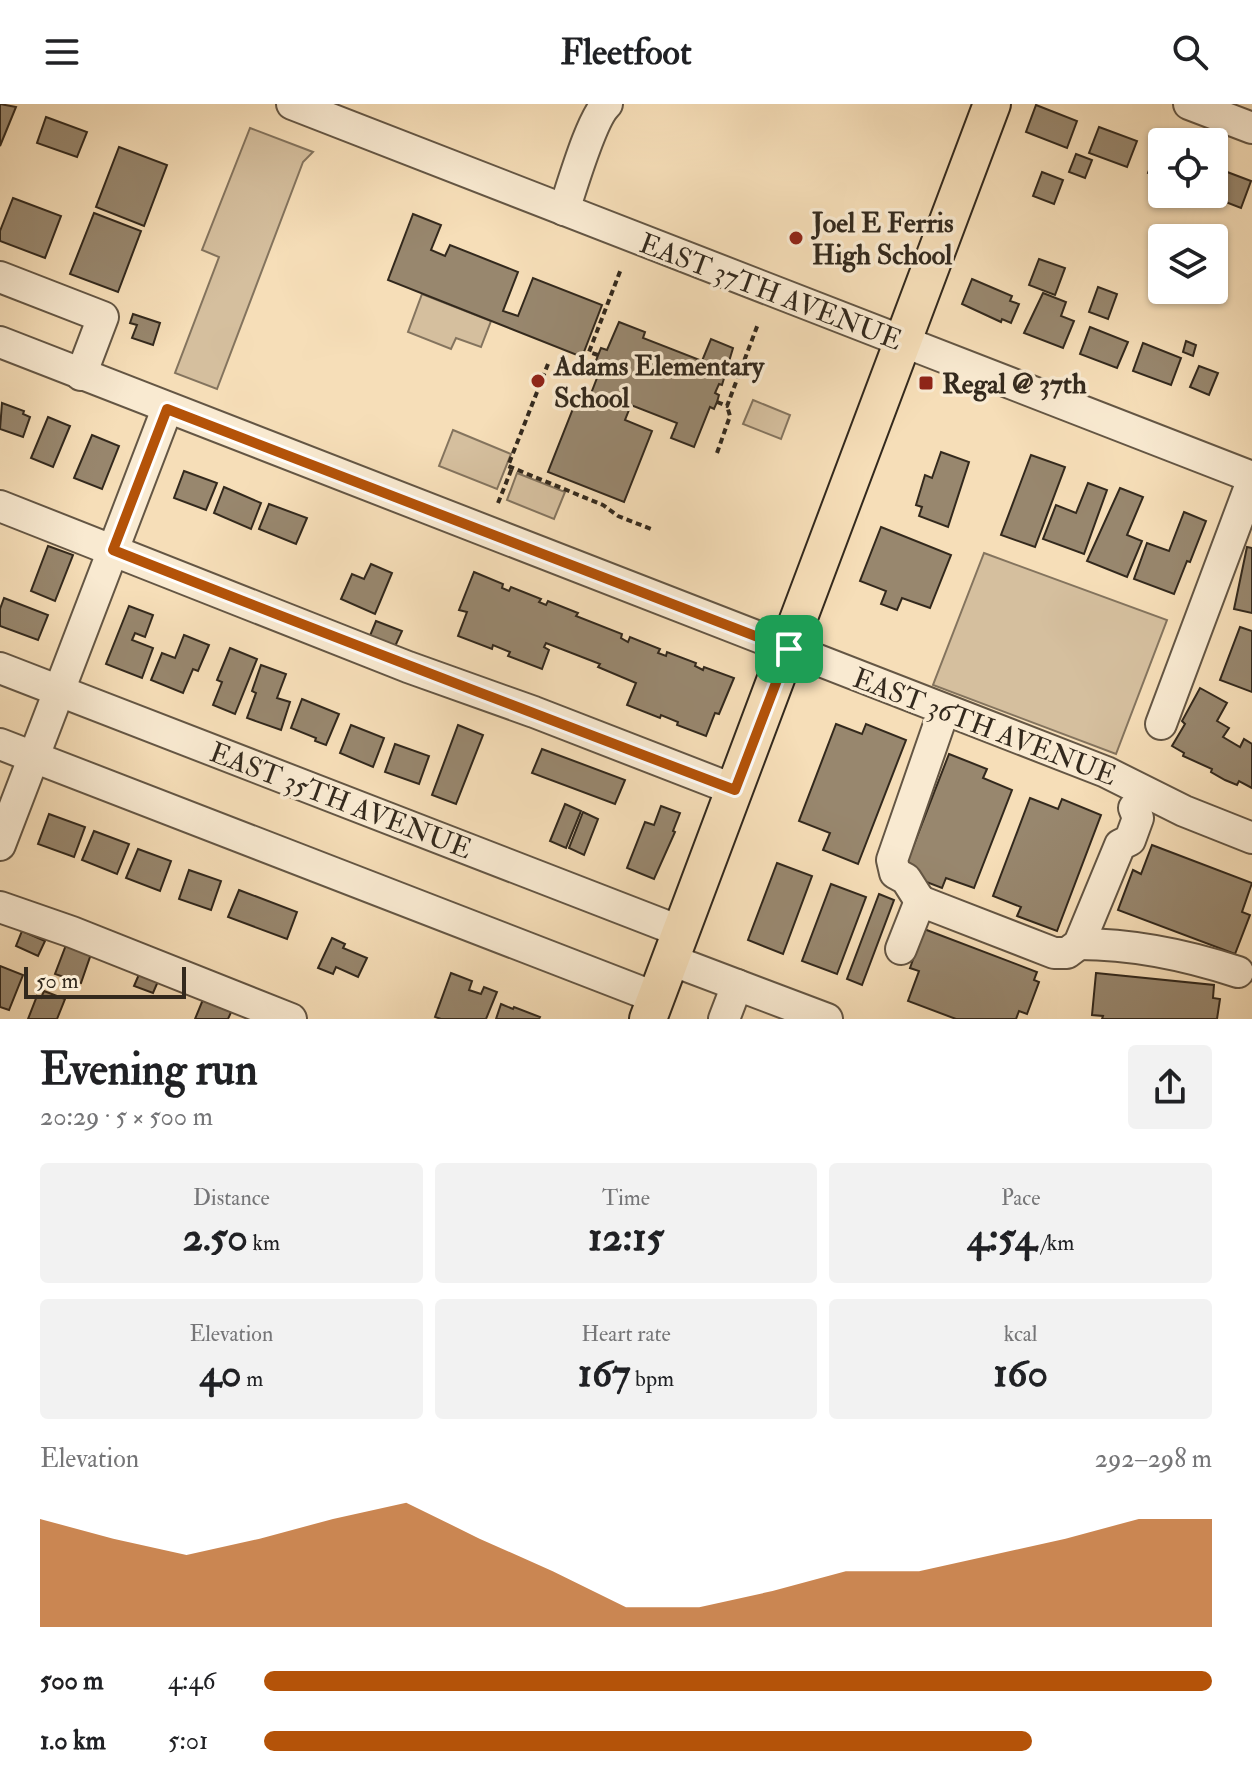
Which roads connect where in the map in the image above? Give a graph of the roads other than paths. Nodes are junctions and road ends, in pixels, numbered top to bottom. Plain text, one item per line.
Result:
1 (292, 104) edge
2 (607, 104) edge
3 (992, 104) edge
4 (1189, 104) edge
5 (1252, 128) edge
6 (564, 210) junction
7 (0, 277) edge
8 (0, 342) edge
9 (902, 342) junction
10 (81, 375) junction
11 (167, 409) junction
12 (1252, 479) edge
13 (0, 506) edge
14 (113, 550) junction
15 (789, 649) junction
16 (0, 668) edge
17 (59, 691) junction
18 (944, 710) junction
19 (1161, 724) dead end
20 (0, 744) edge
21 (34, 757) junction
22 (735, 790) junction
23 (1138, 798) junction
24 (1252, 838) edge
25 (0, 845) edge
26 (920, 901) junction
27 (0, 907) edge
28 (1079, 944) junction
29 (676, 946) junction
30 (901, 949) dead end
31 (1238, 972) dead end
32 (737, 985) junction
33 (652, 1008) edge
34 (291, 1019) edge
35 (724, 1019) edge
36 (827, 1019) edge

1 - 6 street, EAST 37TH AVENUE
2 - 6 street
3 - 9 main road
4 - 5 street
6 - 9 street, EAST 37TH AVENUE
7 - 10 street
8 - 10 street, EAST 36TH AVENUE
9 - 12 street, EAST 37TH AVENUE
9 - 15 main road
10 - 11 street, EAST 36TH AVENUE
11 - 14 street
11 - 15 street, EAST 36TH AVENUE
12 - 19 street
13 - 14 street
14 - 17 street
14 - 22 street
15 - 18 street, EAST 36TH AVENUE
15 - 22 main road
16 - 17 street, EAST 35TH AVENUE
17 - 21 street
17 - 29 street, EAST 35TH AVENUE
18 - 23 street, EAST 36TH AVENUE
18 - 26 street
20 - 21 street
21 - 25 street
21 - 33 street
22 - 29 main road
23 - 24 street, EAST 36TH AVENUE
23 - 28 street
26 - 28 street
26 - 30 street
27 - 34 street
28 - 31 street
29 - 32 street, EAST 35TH AVENUE
29 - 33 main road
32 - 35 street
32 - 36 street, EAST 35TH AVENUE

